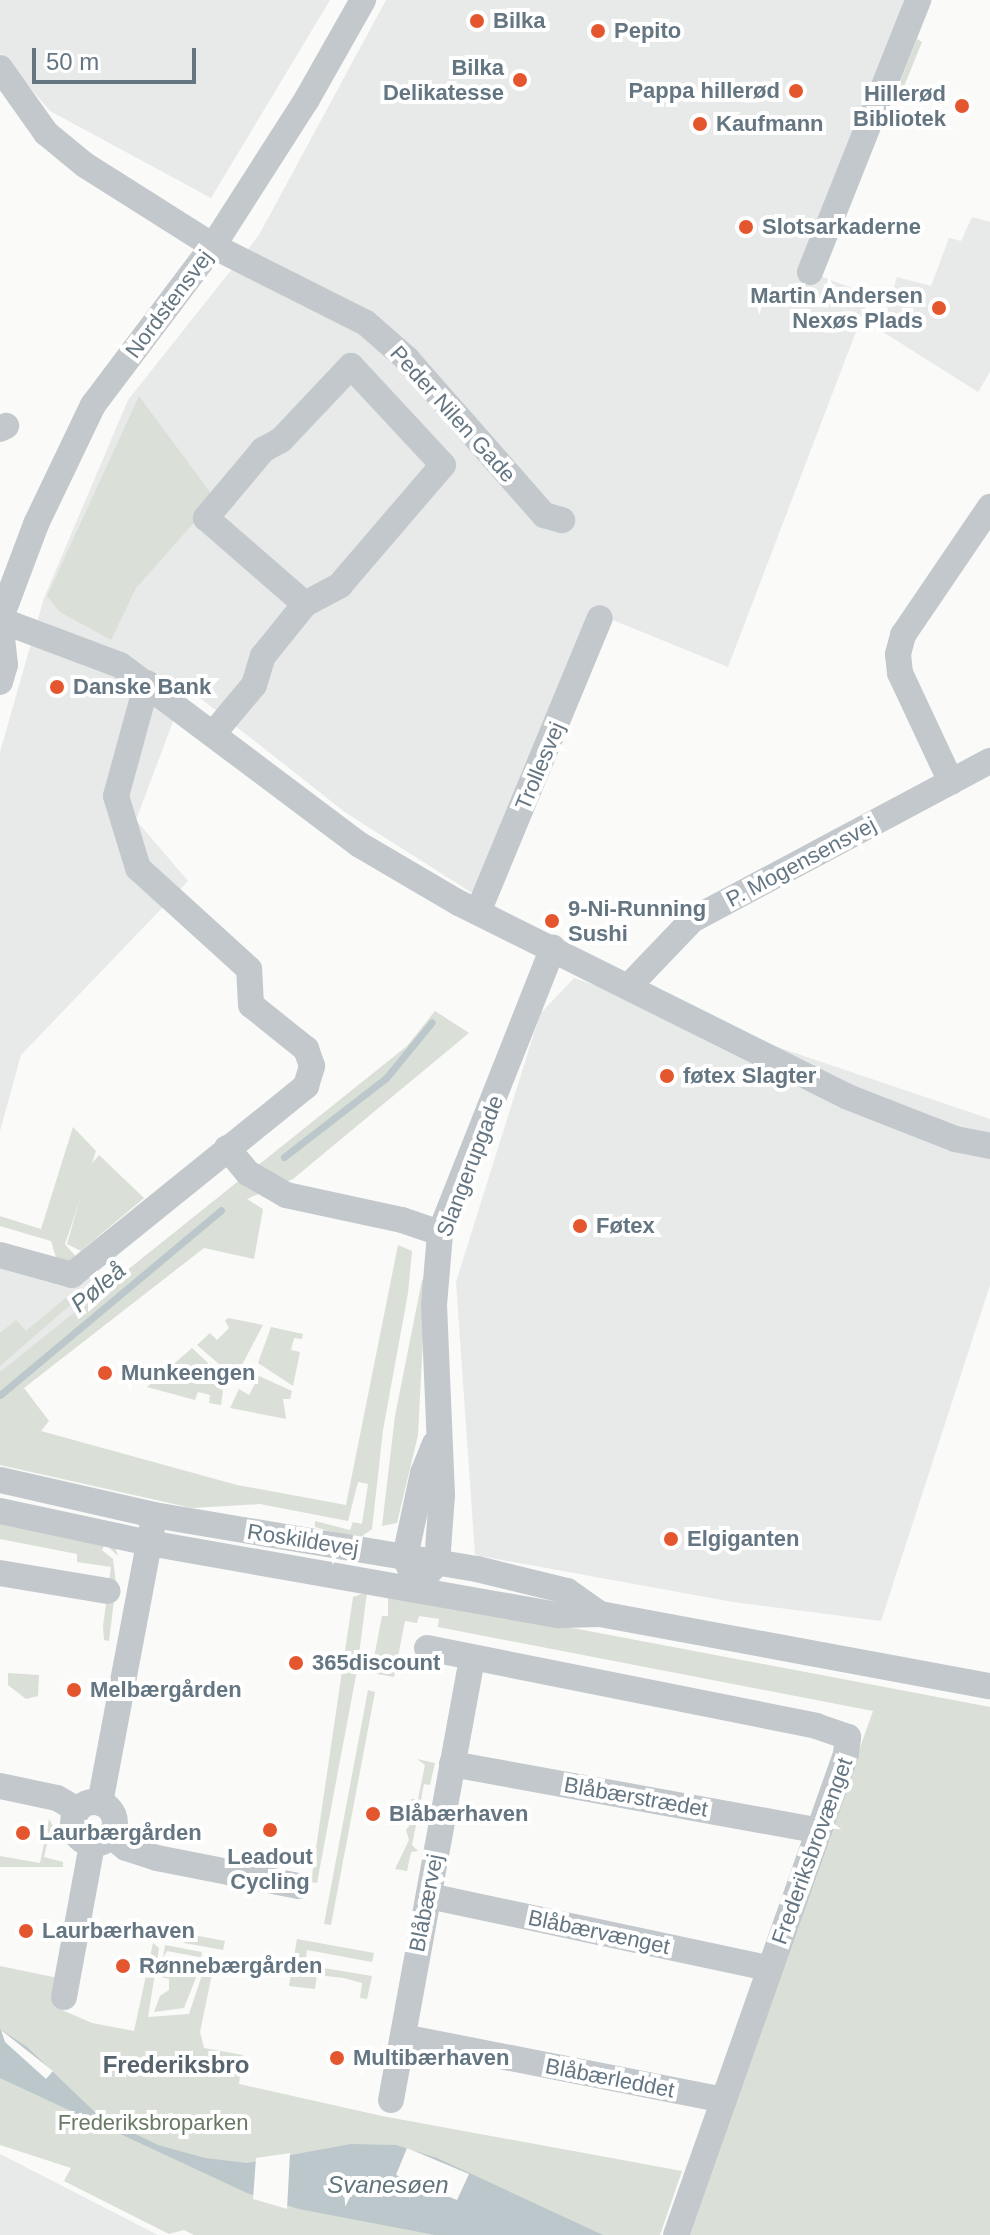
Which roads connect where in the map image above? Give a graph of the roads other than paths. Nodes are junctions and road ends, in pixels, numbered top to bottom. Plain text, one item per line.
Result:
1 (363, 0) edge
2 (918, 0) edge
3 (0, 68) edge
4 (213, 246) junction
5 (810, 272) dead end
6 (990, 507) edge
7 (562, 520) dead end
8 (305, 604) junction
9 (600, 618) dead end
10 (0, 620) edge
11 (0, 682) edge
12 (147, 683) junction
13 (213, 734) junction
14 (990, 761) edge
15 (951, 782) junction
16 (478, 912) junction
17 (553, 948) junction
18 (629, 986) junction
19 (990, 1146) edge
20 (227, 1148) junction
21 (440, 1233) junction
22 (0, 1255) edge
23 (436, 1442) junction
24 (0, 1480) edge
25 (0, 1511) edge
26 (154, 1515) junction
27 (149, 1543) junction
28 (405, 1557) junction
29 (437, 1563) junction
30 (0, 1573) edge
31 (417, 1586) junction
32 (108, 1591) dead end
33 (600, 1614) junction
34 (427, 1648) dead end
35 (472, 1659) junction
36 (990, 1686) edge
37 (452, 1764) junction
38 (0, 1786) edge
39 (89, 1806) junction
40 (819, 1831) junction
41 (101, 1840) junction
42 (298, 1886) dead end
43 (429, 1896) junction
44 (769, 1968) junction
45 (64, 1997) dead end
46 (403, 2037) junction
47 (391, 2100) dead end
48 (724, 2100) junction
49 (676, 2235) edge

1 - 4 street, Nordstensvej
2 - 5 street
3 - 4 street, Peder Nilen Gade
4 - 7 street, Peder Nilen Gade
4 - 10 street, Nordstensvej
6 - 15 street
8 - 8 street
8 - 13 street
9 - 16 street, Trollesvej
10 - 11 street
10 - 12 street
12 - 13 street
12 - 20 street
13 - 16 street
14 - 15 street, P. Mogensensvej
15 - 18 street, P. Mogensensvej
16 - 17 street
17 - 18 street
17 - 21 street, Slangerupgade
18 - 19 street
20 - 21 street
20 - 22 street
21 - 23 street, Slangerupgade
23 - 28 street, Slangerupgade
23 - 29 street, Slangerupgade
24 - 26 street, Roskildevej
25 - 27 street, Roskildevej
26 - 27 street
26 - 28 street, Roskildevej
27 - 31 street, Roskildevej
27 - 39 street
28 - 29 street, Roskildevej
28 - 31 street
29 - 31 street
29 - 33 street, Roskildevej
30 - 32 street
31 - 33 street, Roskildevej
33 - 36 street, Roskildevej
34 - 35 street, Frederiksbrovænget
35 - 37 street, Blåbærvej
35 - 40 street, Frederiksbrovænget
37 - 40 street, Blåbærstrædet
37 - 43 street, Blåbærvej
38 - 39 street
39 - 41 street
39 - 41 street
40 - 44 street, Frederiksbrovænget
41 - 42 street
41 - 45 street
43 - 44 street, Blåbærvænget
43 - 46 street, Blåbærvej
44 - 48 street, Frederiksbrovænget
46 - 47 street, Blåbærvej
46 - 48 street, Blåbærleddet
48 - 49 street, Frederiksbrovænget

